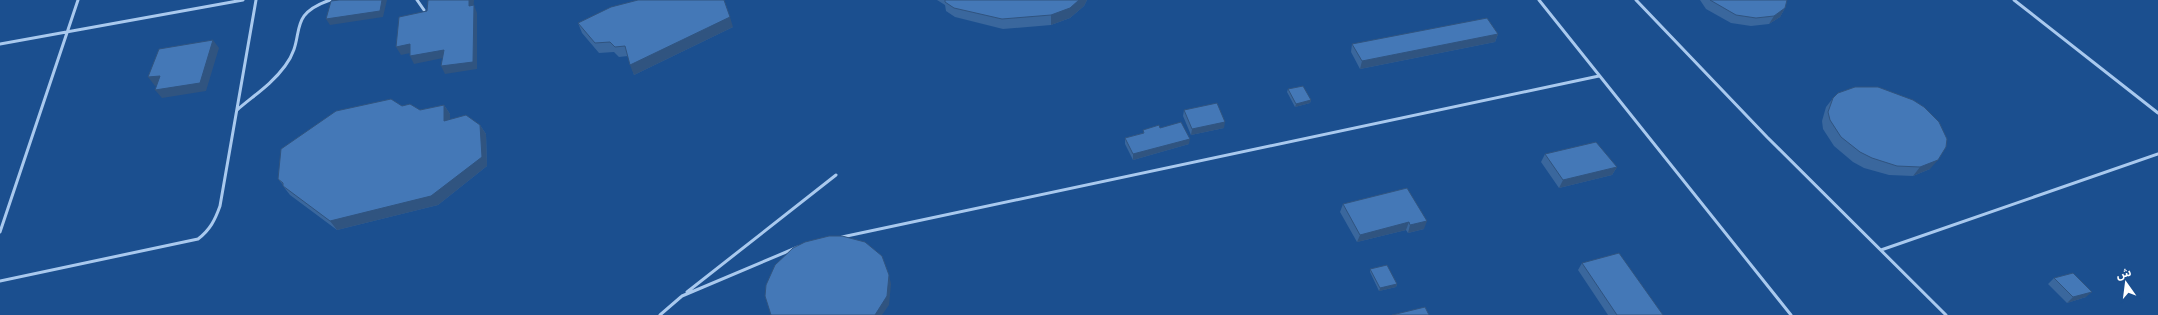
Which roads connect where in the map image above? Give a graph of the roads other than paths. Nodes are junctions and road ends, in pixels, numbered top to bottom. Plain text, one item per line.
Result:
1 (78, 0) edge
2 (243, 0) edge
3 (256, 0) edge
4 (330, 0) edge
5 (417, 0) edge
6 (1538, 0) edge
7 (1636, 0) edge
8 (2014, 0) edge
9 (424, 10) edge
10 (66, 32) junction
11 (0, 44) edge
12 (1599, 76) junction
13 (237, 110) junction
14 (2158, 113) edge
15 (2158, 154) edge
16 (836, 175) dead end
17 (0, 232) edge
18 (841, 238) edge
19 (802, 246) edge
20 (1881, 250) junction
21 (0, 281) edge
22 (682, 296) junction
23 (660, 315) edge
24 (1791, 315) edge
25 (1946, 315) edge

1 - 10 lane
2 - 10 lane
3 - 13 lane
4 - 13 lane
5 - 9 lane
6 - 12 lane
7 - 20 lane
8 - 14 lane
10 - 11 lane
10 - 17 lane
12 - 18 lane
12 - 24 lane
13 - 21 lane
15 - 20 lane
16 - 22 lane
19 - 22 lane
20 - 25 lane
22 - 23 lane

